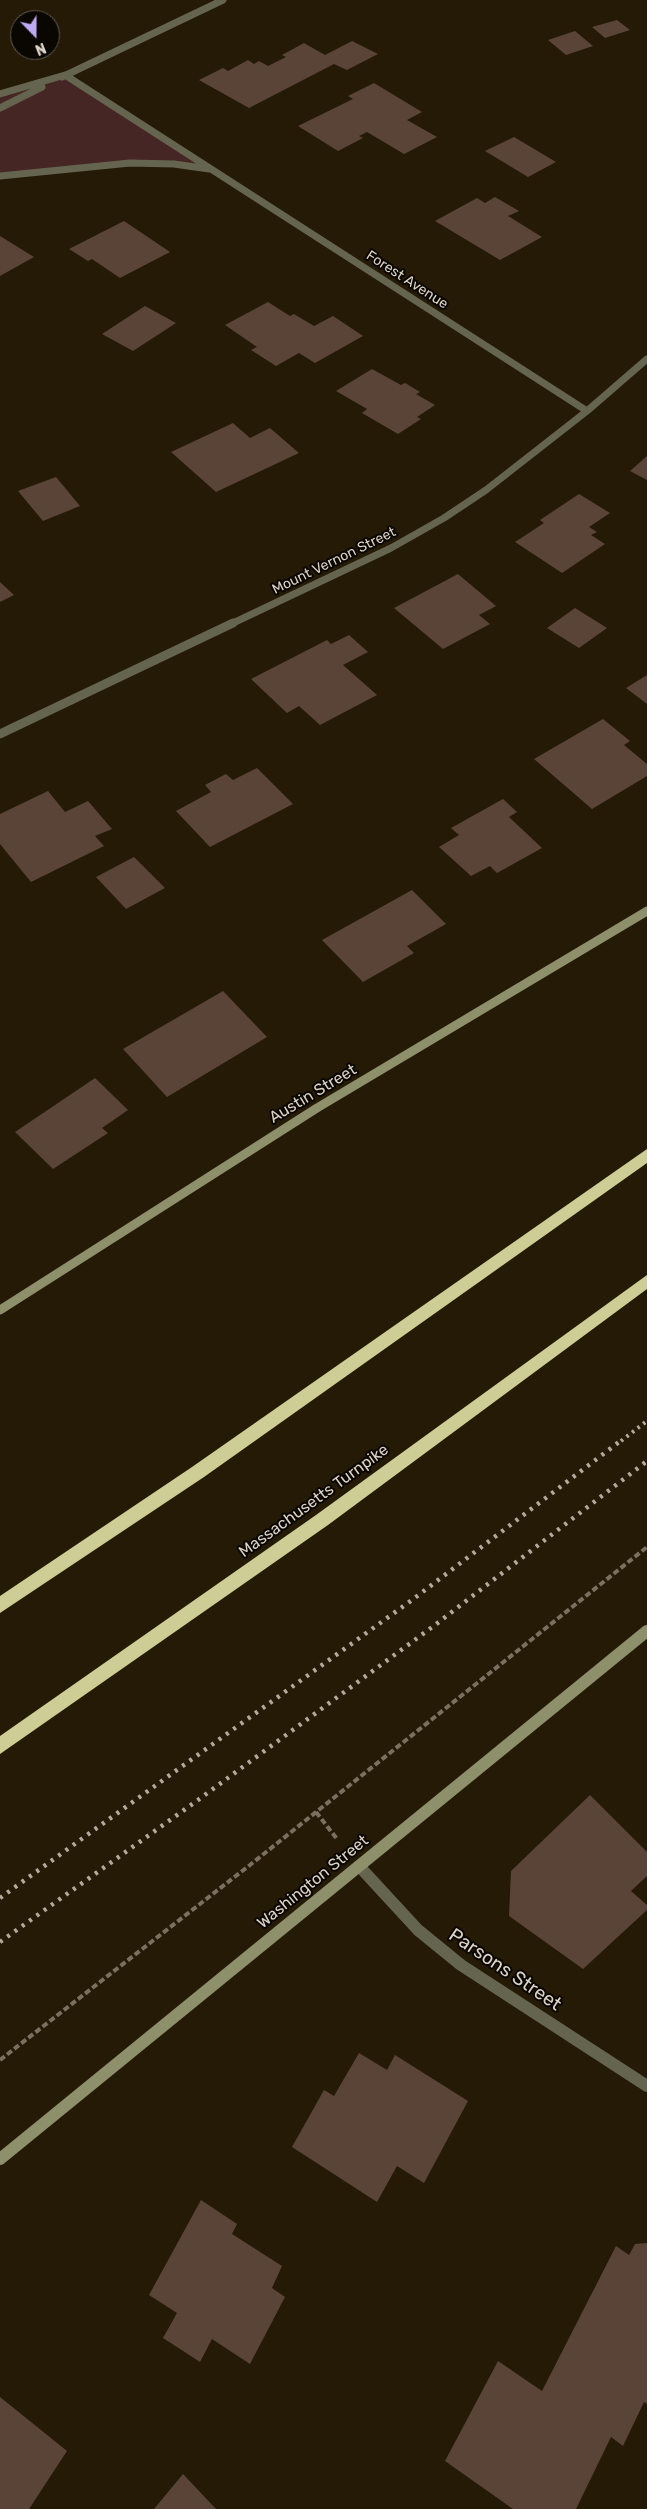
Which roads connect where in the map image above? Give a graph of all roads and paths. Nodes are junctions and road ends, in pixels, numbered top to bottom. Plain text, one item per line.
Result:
1 (223, 0) edge
2 (65, 76) junction
3 (0, 94) edge
4 (0, 108) edge
5 (212, 170) junction
6 (0, 176) edge
7 (647, 359) edge
8 (587, 411) junction
9 (0, 734) edge
10 (647, 911) edge
11 (647, 1155) edge
12 (647, 1281) edge
13 (0, 1310) edge
14 (647, 1547) edge
15 (0, 1605) edge
16 (647, 1631) edge
17 (0, 1746) edge
18 (359, 1866) junction
19 (0, 2060) edge
20 (647, 2086) edge
21 (0, 2159) edge

1 - 2 street
2 - 3 street
2 - 4 street
2 - 5 street, Forest Avenue
5 - 6 street, Forest Avenue
5 - 8 street, Forest Avenue
7 - 8 street, Mount Vernon Street
8 - 9 street, Mount Vernon Street
10 - 13 main road, Austin Street
11 - 15 highway
12 - 17 highway, Massachusetts Turnpike
14 - 19 path
16 - 18 main road, Washington Street
18 - 20 street, Parsons Street
18 - 21 main road, Washington Street

